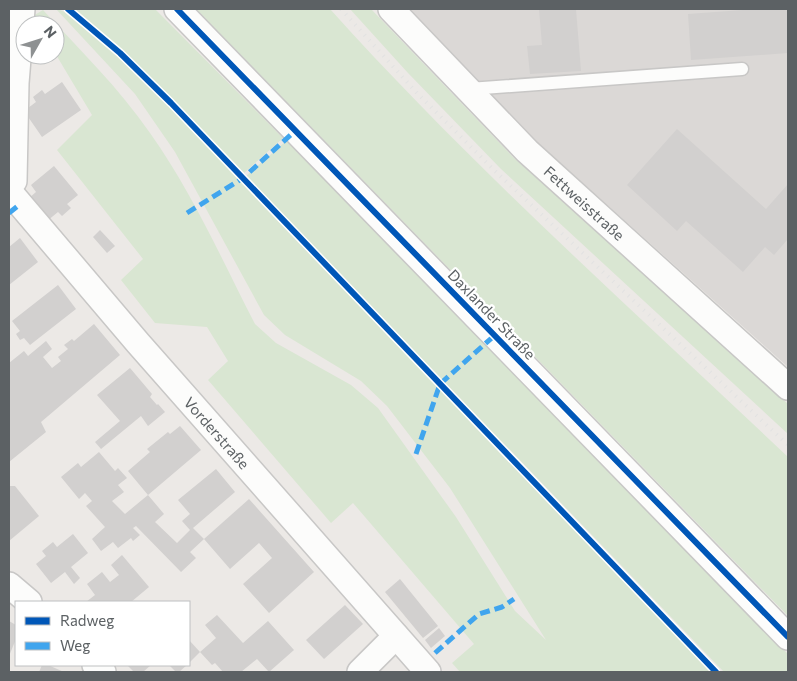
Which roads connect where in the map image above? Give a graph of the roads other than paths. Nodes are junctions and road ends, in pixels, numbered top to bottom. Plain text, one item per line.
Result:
1 (22, 9) edge
2 (178, 9) edge
3 (391, 9) edge
4 (742, 69) dead end
5 (467, 90) junction
6 (9, 186) edge
7 (9, 191) edge
8 (788, 387) edge
9 (9, 585) edge
10 (28, 601) edge
11 (396, 636) junction
12 (788, 637) edge
13 (360, 672) edge
14 (428, 672) edge

1 - 6 street
2 - 12 street, Daxlander Straße
3 - 5 street, Fettweisstraße
4 - 5 lane
5 - 8 street, Fettweisstraße
7 - 11 street, Vorderstraße
9 - 10 street
11 - 13 street
11 - 14 street, Vorderstraße

